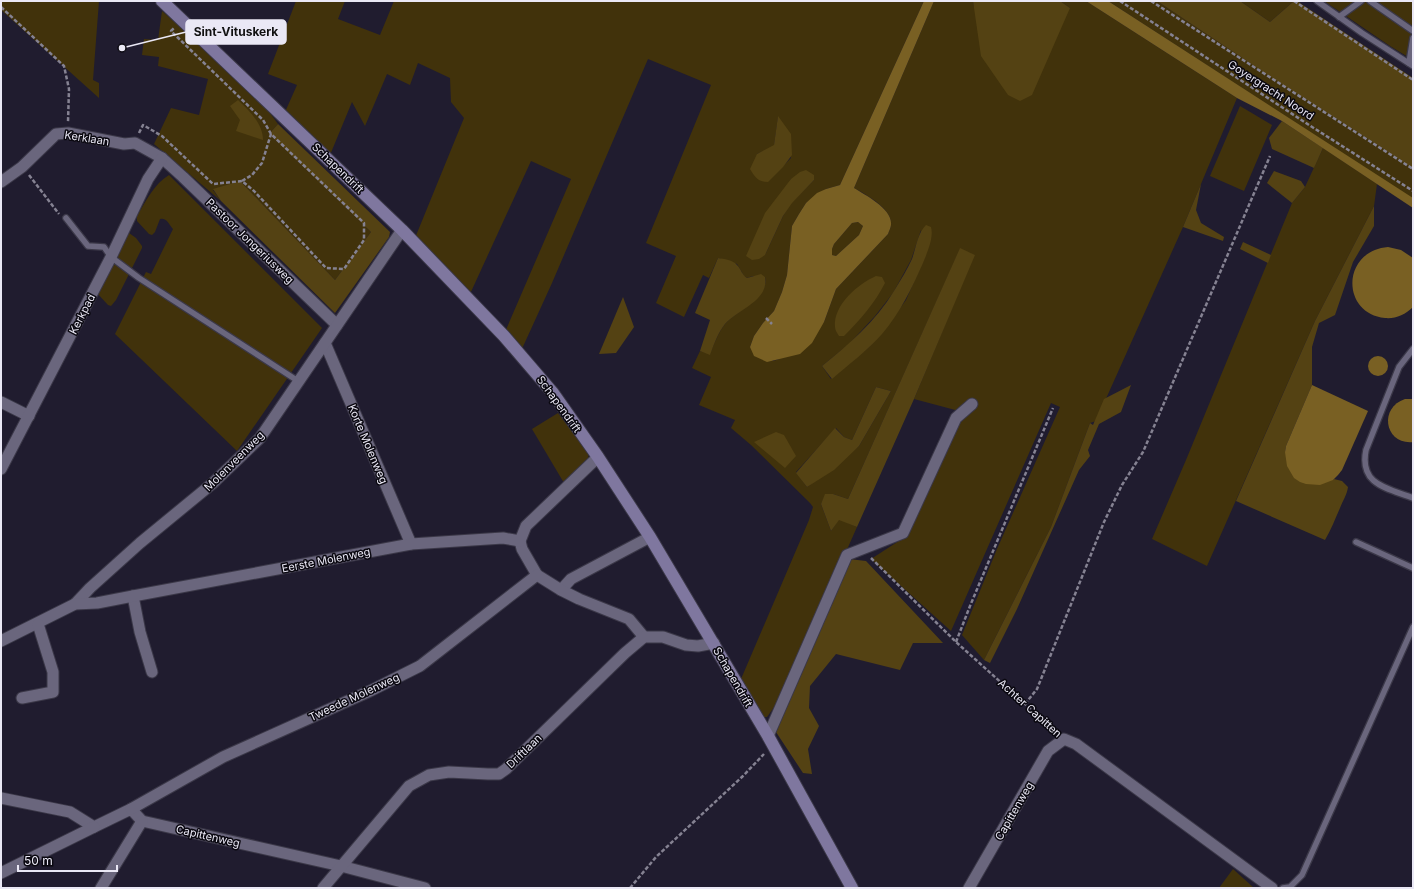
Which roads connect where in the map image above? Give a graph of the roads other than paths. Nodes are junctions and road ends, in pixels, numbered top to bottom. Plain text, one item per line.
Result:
1 (162, 1) edge
2 (1317, 1) edge
3 (1360, 1) edge
4 (1370, 1) edge
5 (1339, 17) junction
6 (1413, 31) edge
7 (1413, 38) edge
8 (1411, 64) edge
9 (162, 158) junction
10 (1, 182) edge
11 (66, 218) road end
12 (402, 230) junction
13 (111, 257) junction
14 (337, 325) junction
15 (325, 343) junction
16 (1413, 349) edge
17 (298, 381) junction
18 (1, 402) edge
19 (972, 404) dead end
20 (28, 416) junction
21 (598, 457) junction
22 (1, 469) edge
23 (1413, 498) edge
24 (650, 537) junction
25 (520, 540) junction
26 (1356, 542) dead end
27 (411, 544) junction
28 (1413, 568) edge
29 (537, 575) junction
30 (561, 590) junction
31 (133, 596) junction
32 (75, 604) junction
33 (38, 624) junction
34 (1413, 627) edge
35 (644, 637) junction
36 (1, 641) edge
37 (714, 643) junction
38 (152, 672) dead end
39 (22, 698) dead end
40 (1064, 739) joint
41 (770, 741) junction
42 (1, 798) edge
43 (131, 809) junction
44 (142, 821) junction
45 (94, 827) junction
46 (341, 866) junction
47 (1, 873) edge
48 (101, 888) edge
49 (323, 888) edge
50 (426, 888) edge
51 (852, 888) edge
52 (969, 888) edge
53 (1272, 888) edge
54 (1283, 888) edge

1 - 12 street, Schapendrift
2 - 5 lane
3 - 5 lane
4 - 6 lane
5 - 8 lane
7 - 8 lane
9 - 10 street, Kerklaan
9 - 13 street, Kerkpad
9 - 14 street, Pastoor Jongeriusweg
11 - 13 lane
12 - 14 street, Molenveenweg
12 - 21 street, Schapendrift
13 - 17 lane
13 - 20 street, Kerkpad
14 - 15 street, Molenveenweg
15 - 17 street, Molenveenweg
15 - 27 street, Korte Molenweg
16 - 23 lane
17 - 32 street, Molenveenweg
18 - 20 street
19 - 41 street
20 - 22 street, Kerkpad
21 - 24 street, Schapendrift
21 - 25 street
24 - 30 street
24 - 37 street, Schapendrift
25 - 27 street, Eerste Molenweg
25 - 29 street
26 - 28 lane
27 - 31 street, Eerste Molenweg
29 - 30 street
29 - 43 street, Tweede Molenweg
30 - 35 street
31 - 32 street, Eerste Molenweg
31 - 38 street
32 - 33 street, Eerste Molenweg
33 - 36 street, Eerste Molenweg
33 - 39 street
34 - 54 lane
35 - 37 street
35 - 46 street, Driftlaan
37 - 41 street, Schapendrift
40 - 52 street, Capittenweg
40 - 53 street, Achter Capitten
41 - 51 street, Schapendrift
42 - 45 street
43 - 44 street
43 - 45 street
44 - 46 street, Capittenweg
44 - 48 street
45 - 47 street
46 - 49 street, Driftlaan
46 - 50 street, Capittenweg

